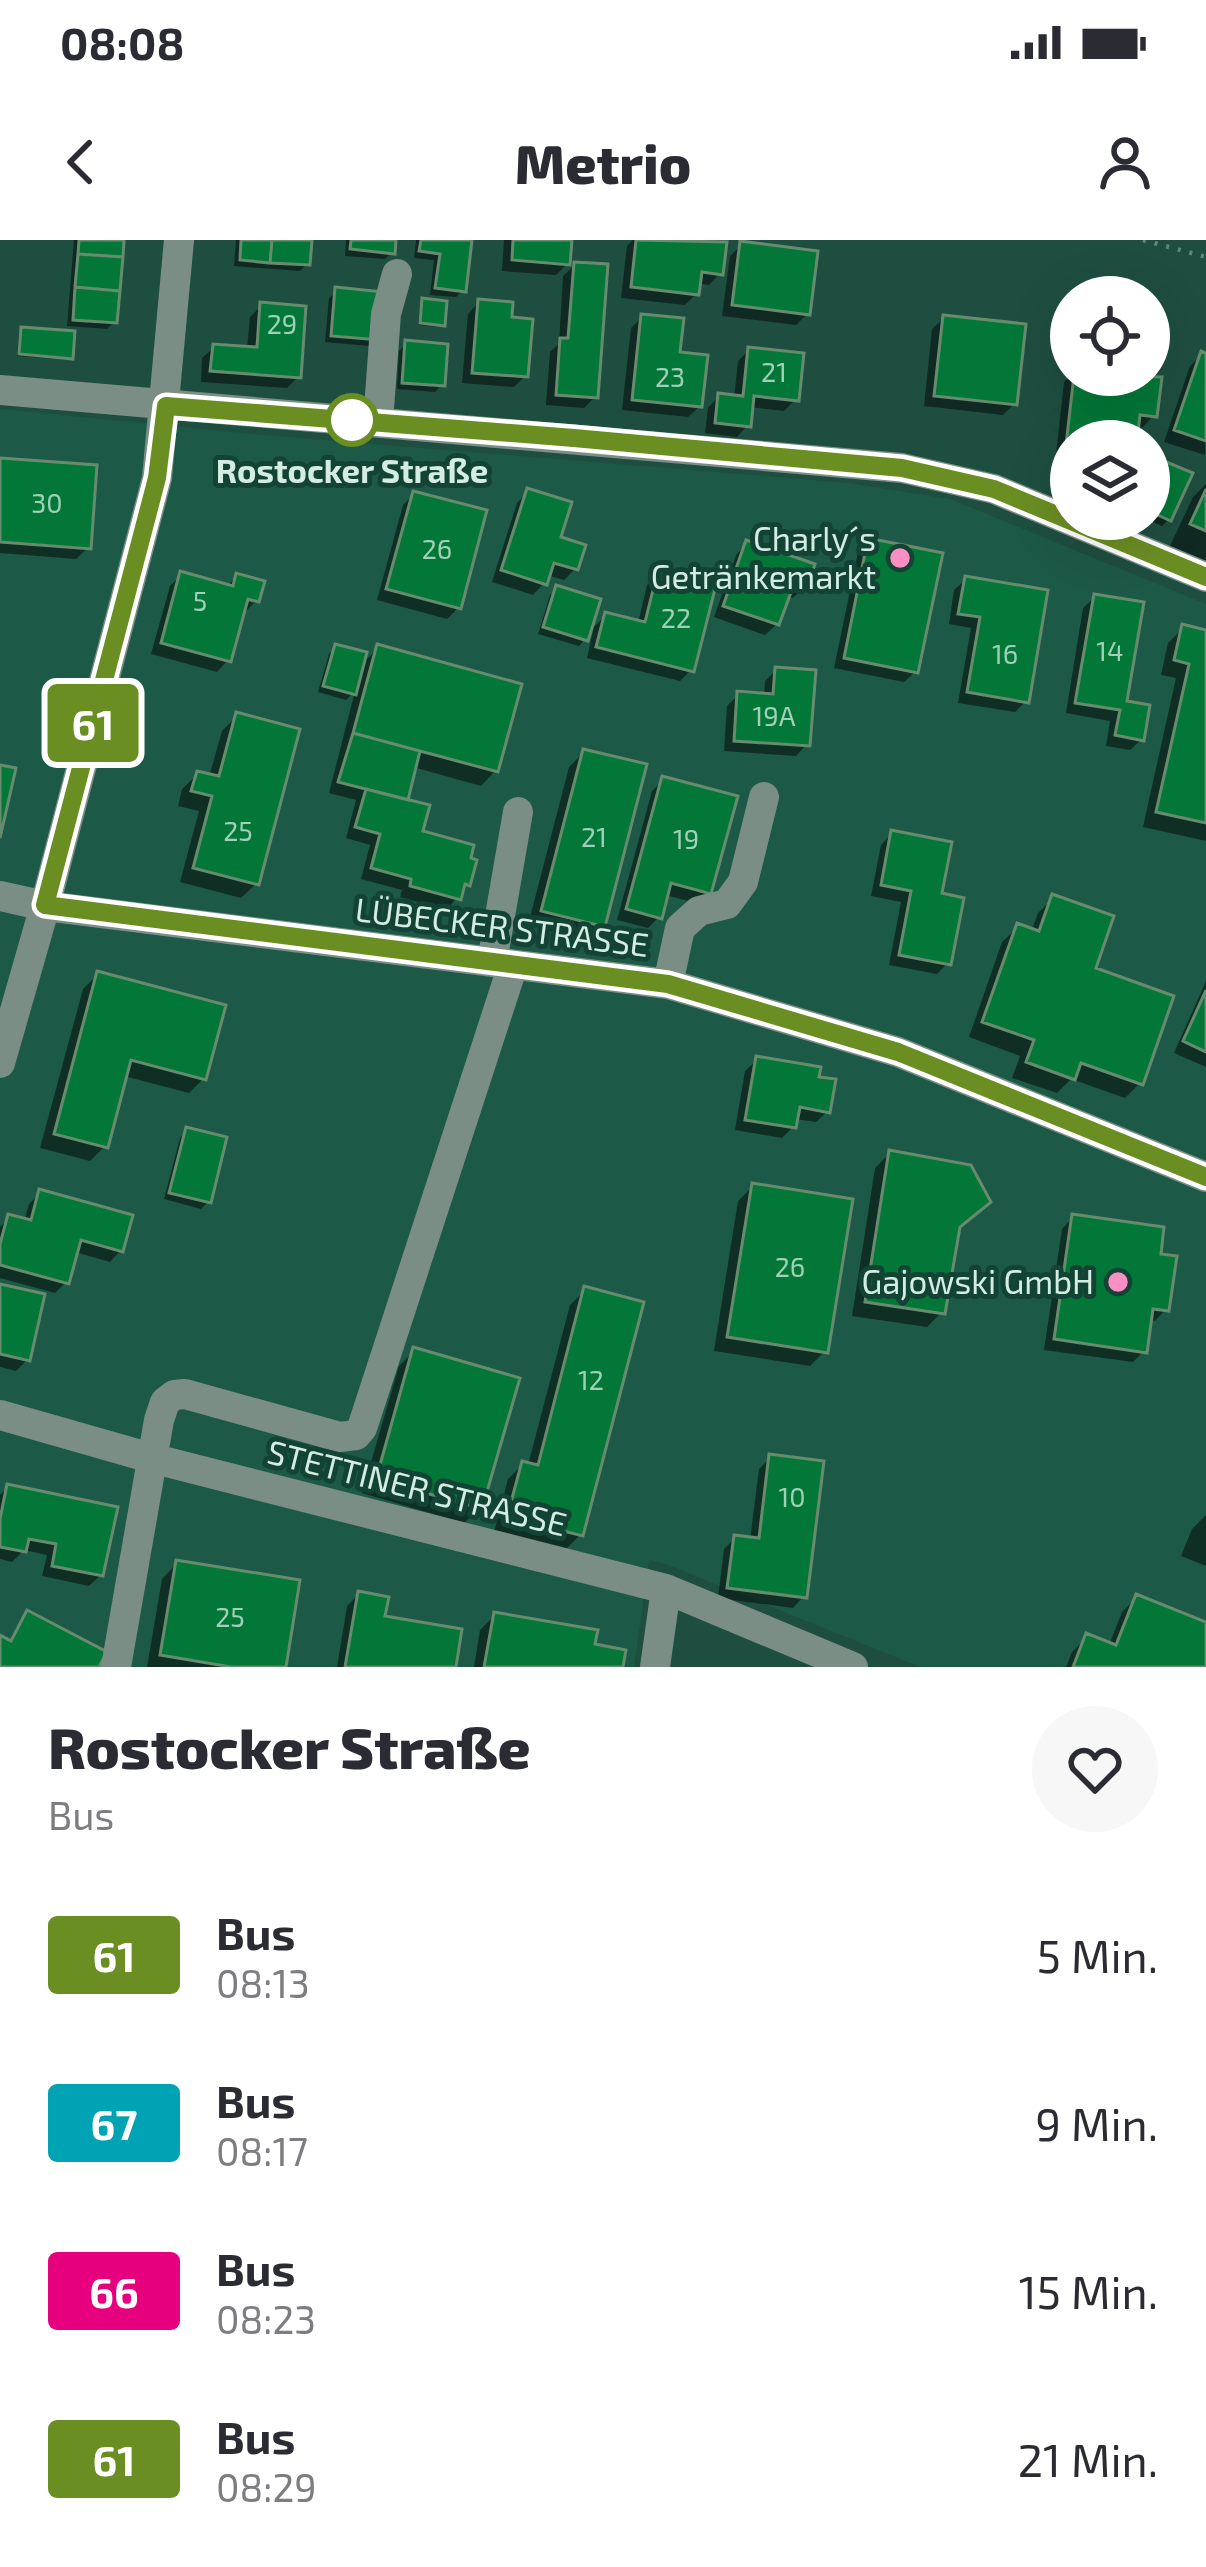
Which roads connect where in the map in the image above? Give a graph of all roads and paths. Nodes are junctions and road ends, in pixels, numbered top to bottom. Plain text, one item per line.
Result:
1 (179, 240) edge
2 (1143, 240) edge
3 (1206, 257) edge
4 (397, 274) dead end
5 (0, 390) edge
6 (166, 406) junction
7 (378, 422) junction
8 (1206, 577) edge
9 (764, 797) dead end
10 (518, 812) dead end
11 (0, 896) edge
12 (45, 905) junction
13 (502, 963) junction
14 (668, 984) junction
15 (0, 1063) edge
16 (1206, 1177) edge
17 (0, 1415) edge
18 (151, 1457) junction
19 (666, 1589) junction
20 (116, 1667) edge
21 (655, 1667) edge
22 (853, 1667) edge

1 - 6 street
2 - 3 path
4 - 7 street
5 - 6 street
6 - 7 street
6 - 12 street
7 - 8 street
9 - 14 street
10 - 13 street
11 - 12 street
12 - 13 street, LÜBECKER STRASSE
12 - 15 street
13 - 14 street, LÜBECKER STRASSE
13 - 18 street
14 - 16 street, LÜBECKER STRASSE
17 - 18 street, STETTINER STRASSE
18 - 19 street, STETTINER STRASSE
18 - 20 street
19 - 21 street
19 - 22 street, STETTINER STRASSE

